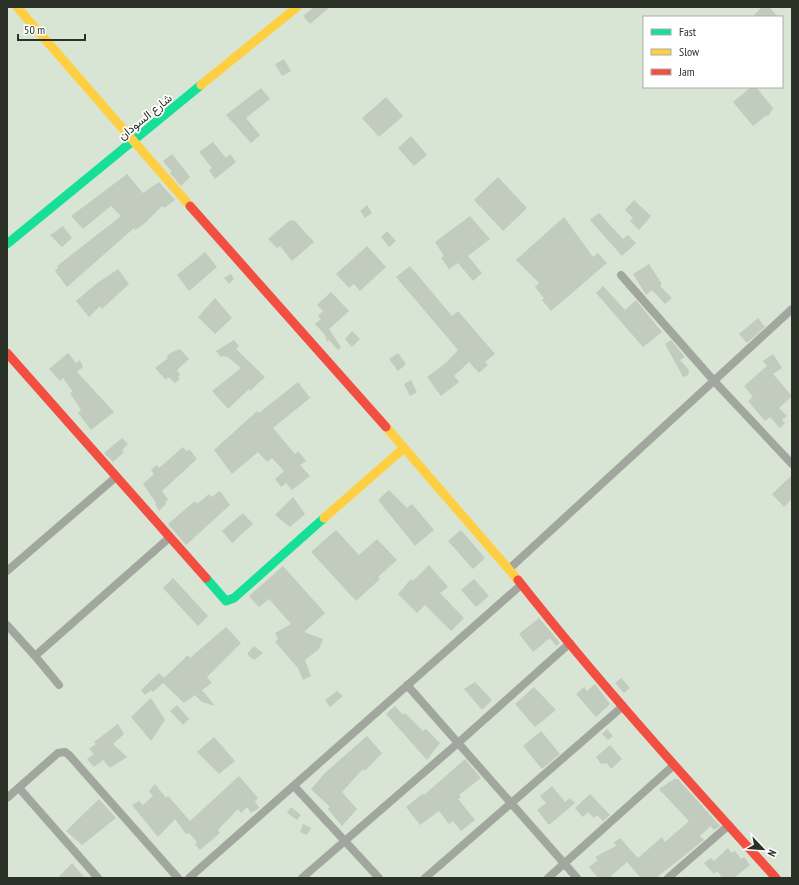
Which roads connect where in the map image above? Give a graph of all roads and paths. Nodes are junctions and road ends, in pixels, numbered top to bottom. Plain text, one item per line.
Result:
1 (16, 7) edge
2 (297, 7) edge
3 (132, 142) junction
4 (7, 244) edge
5 (621, 275) dead end
6 (792, 309) edge
7 (7, 353) edge
8 (714, 380) junction
9 (404, 448) junction
10 (792, 464) edge
11 (116, 477) junction
12 (169, 538) junction
13 (509, 569) junction
14 (7, 571) edge
15 (521, 585) junction
16 (7, 625) edge
17 (570, 643) junction
18 (35, 656) junction
19 (59, 685) dead end
20 (407, 685) junction
21 (623, 706) junction
22 (458, 743) junction
23 (674, 765) junction
24 (294, 786) junction
25 (19, 788) junction
26 (7, 798) edge
27 (511, 803) junction
28 (729, 825) junction
29 (346, 840) junction
30 (564, 864) junction
31 (98, 878) edge
32 (178, 878) edge
33 (189, 878) edge
34 (302, 878) edge
35 (379, 878) edge
36 (425, 878) edge
37 (548, 878) edge
38 (577, 878) edge
39 (668, 878) edge
40 (776, 878) edge

1 - 3 street
2 - 3 street, شارع السودان
3 - 4 street, شارع السودان
3 - 9 street
5 - 8 street
6 - 8 street
7 - 11 street
8 - 10 street
8 - 13 street
9 - 12 street
9 - 13 street
11 - 12 street
11 - 14 street
12 - 18 street
13 - 15 street
15 - 17 street
15 - 20 street
16 - 18 street
17 - 21 street
17 - 22 street
18 - 19 street
20 - 22 street
20 - 24 street
21 - 23 street
21 - 27 street
22 - 27 street
22 - 29 street
23 - 28 street
23 - 30 street
24 - 29 street
24 - 33 street
25 - 26 street
25 - 31 street
25 - 32 street
27 - 30 street
27 - 36 street
28 - 39 street
28 - 40 street
29 - 34 street
29 - 35 street
30 - 37 street
30 - 38 street

